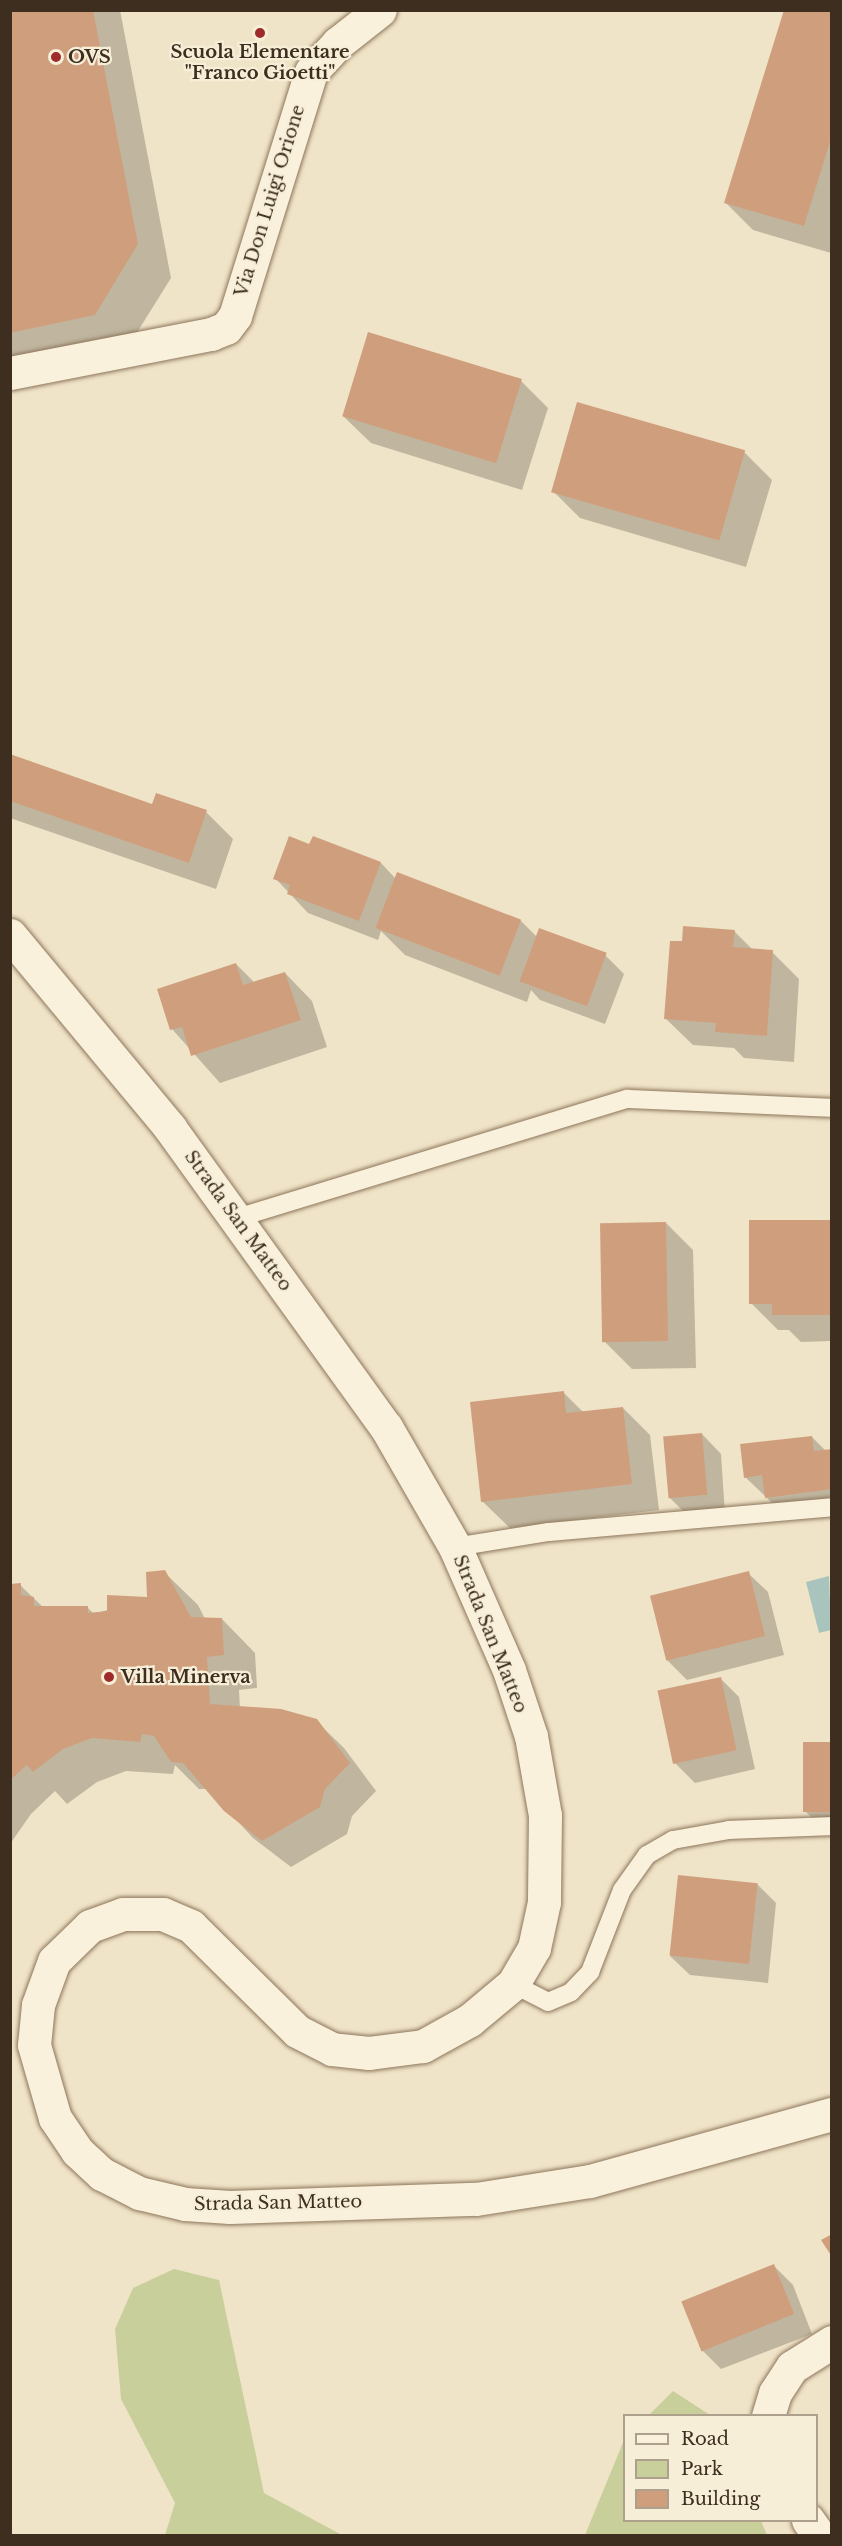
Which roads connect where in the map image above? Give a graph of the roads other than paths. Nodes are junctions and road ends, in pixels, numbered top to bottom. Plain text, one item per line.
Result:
1 (380, 10) edge
2 (10, 373) edge
3 (10, 935) edge
4 (831, 1108) edge
5 (237, 1218) junction
6 (831, 1507) edge
7 (455, 1547) junction
8 (831, 1826) edge
9 (513, 1984) junction
10 (831, 2114) edge
11 (831, 2342) edge
12 (768, 2414) edge
13 (809, 2522) edge
14 (819, 2535) edge

1 - 2 street, Via Don Luigi Orione
3 - 5 street, Strada San Matteo
4 - 5 lane
5 - 7 street, Strada San Matteo
6 - 7 lane
7 - 9 street, Strada San Matteo
8 - 9 lane
9 - 10 street, Strada San Matteo
11 - 12 street
13 - 14 street

